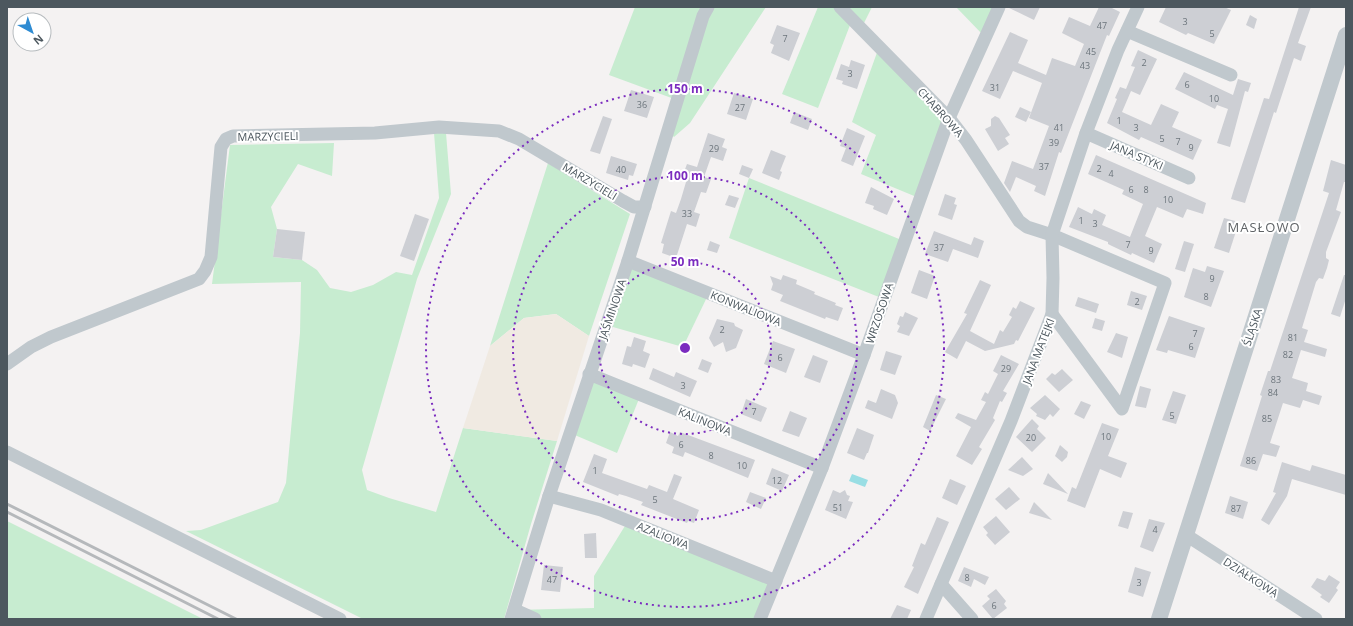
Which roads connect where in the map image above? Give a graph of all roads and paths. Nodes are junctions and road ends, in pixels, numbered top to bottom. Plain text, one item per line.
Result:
1 (708, 7) edge
2 (840, 7) edge
3 (999, 7) edge
4 (1138, 7) edge
5 (1127, 31) junction
6 (1346, 35) edge
7 (1232, 75) dead end
8 (949, 118) junction
9 (1086, 133) junction
10 (1189, 178) dead end
11 (645, 207) junction
12 (1052, 235) junction
13 (628, 261) junction
14 (1052, 314) junction
15 (864, 355) junction
16 (7, 364) edge
17 (589, 374) junction
18 (7, 452) edge
19 (822, 468) junction
20 (549, 496) junction
21 (1186, 535) junction
22 (776, 581) junction
23 (941, 584) junction
24 (513, 615) edge
25 (340, 619) edge
26 (535, 619) edge
27 (760, 619) edge
28 (926, 619) edge
29 (972, 619) edge
30 (1159, 619) edge
31 (1316, 619) edge

1 - 11 street, JAŚMINOWA
2 - 8 street, CHABROWA
3 - 8 street, WRZOSOWA
4 - 5 street, JANA MATEJKI
5 - 7 street
5 - 9 street, JANA MATEJKI
6 - 21 street, ŚLĄSKA
8 - 12 street, CHABROWA
8 - 15 street, WRZOSOWA
9 - 10 street, JANA STYKI
9 - 12 street, JANA MATEJKI
11 - 13 street, JAŚMINOWA
11 - 16 street, MARZYCIELI
12 - 14 street, JANA MATEJKI
12 - 14 street, CHABROWA
13 - 15 street, KONWALIOWA
13 - 17 street, JAŚMINOWA
14 - 23 street, JANA MATEJKI
15 - 19 street, WRZOSOWA
17 - 19 street, KALINOWA
17 - 20 street, JAŚMINOWA
18 - 25 street
19 - 22 street, WRZOSOWA
20 - 22 street, AZALIOWA
20 - 24 street, JAŚMINOWA
21 - 30 street, ŚLĄSKA
21 - 31 street, DZIAŁKOWA
22 - 27 street, WRZOSOWA
23 - 28 street, JANA MATEJKI
23 - 29 street
24 - 26 street

